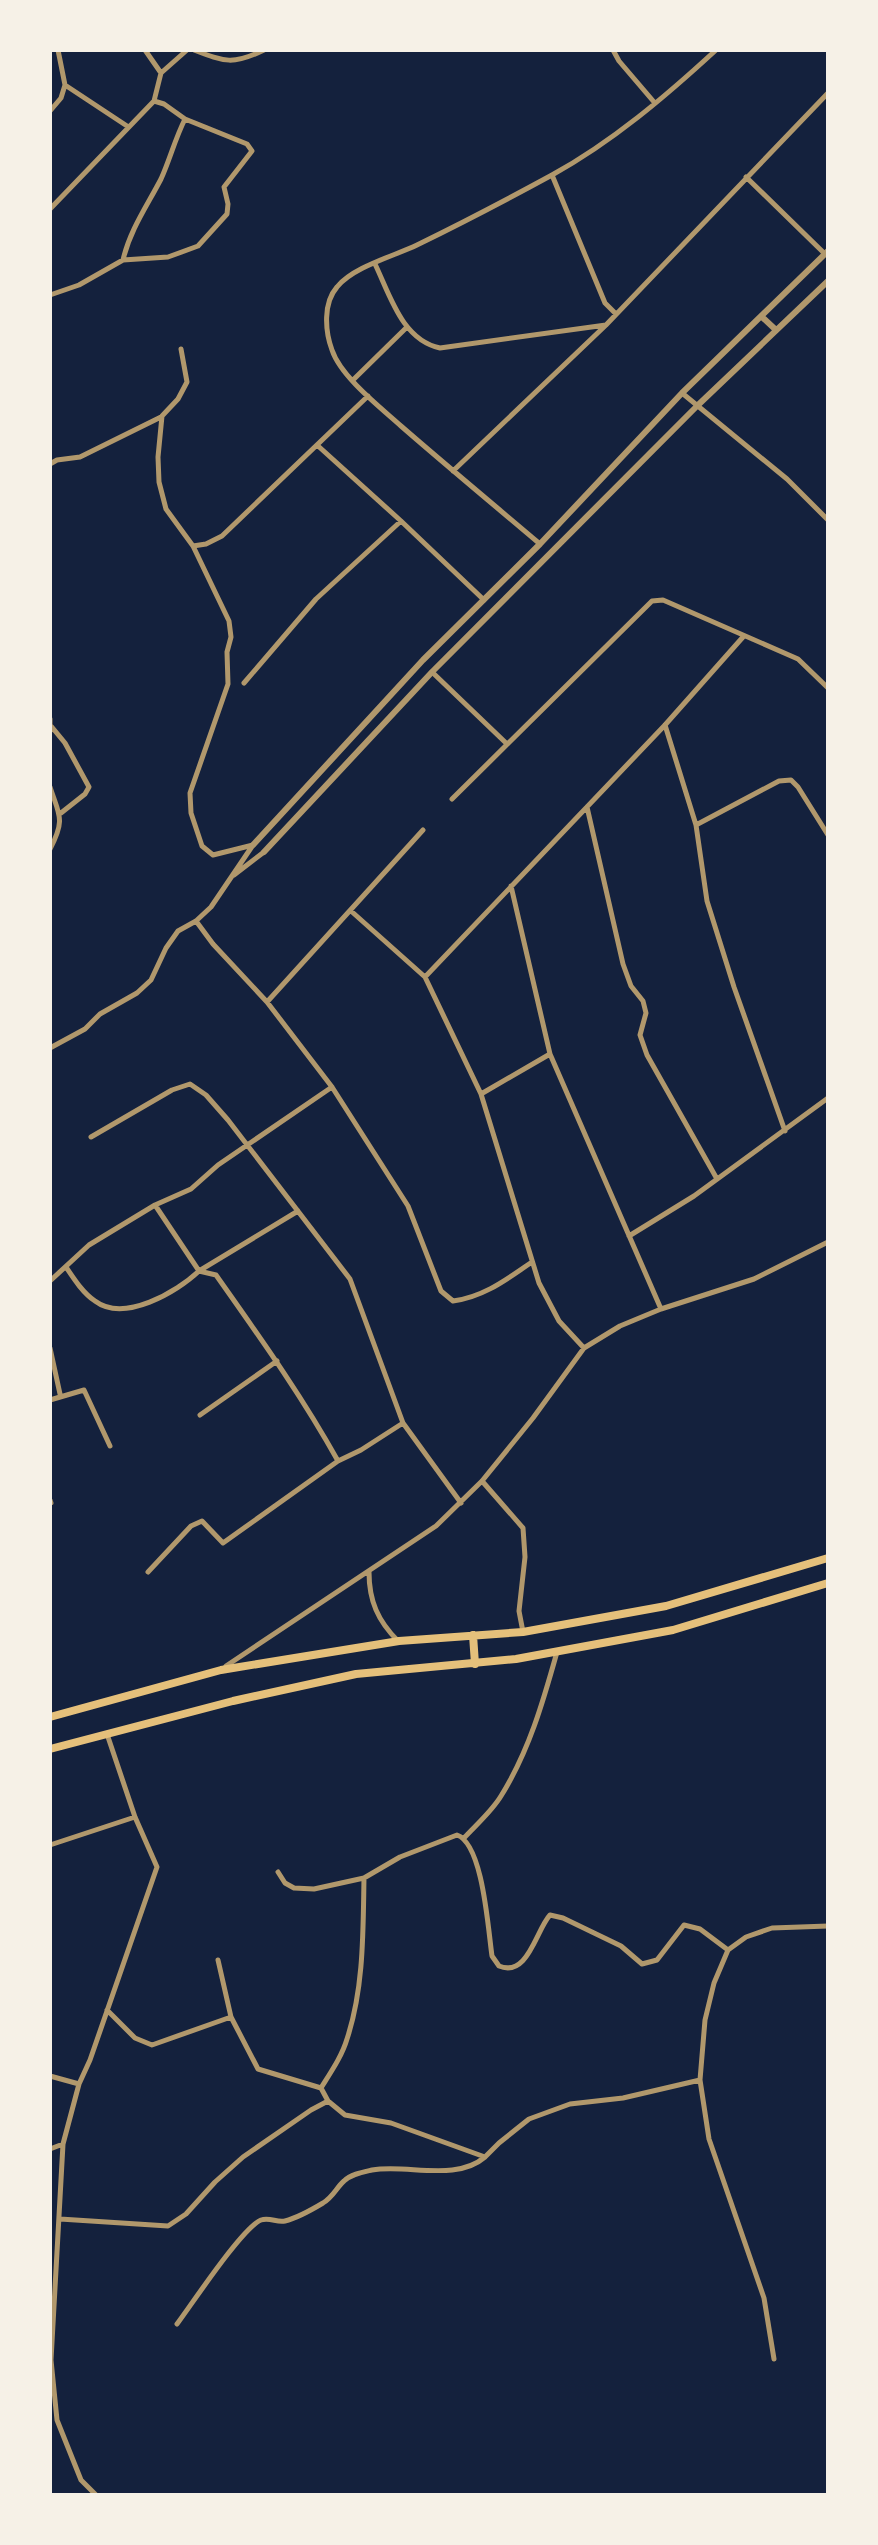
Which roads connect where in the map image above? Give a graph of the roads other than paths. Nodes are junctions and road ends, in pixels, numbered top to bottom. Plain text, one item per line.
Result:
1 (58, 50) edge
2 (145, 50) edge
3 (187, 50) edge
4 (194, 50) edge
5 (264, 50) edge
6 (613, 50) edge
7 (716, 50) edge
8 (161, 73) junction
9 (65, 85) junction
10 (828, 93) edge
11 (154, 101) junction
12 (654, 102) junction
13 (50, 111) edge
14 (185, 119) junction
15 (127, 126) junction
16 (552, 175) junction
17 (746, 177) junction
18 (50, 209) edge
19 (826, 252) edge
20 (123, 260) junction
21 (375, 264) junction
22 (828, 281) edge
23 (50, 295) edge
24 (616, 314) junction
25 (761, 316) junction
26 (606, 325) junction
27 (406, 328) junction
28 (776, 330) junction
29 (181, 349) dead end
30 (353, 380) junction
31 (682, 393) junction
32 (368, 396) junction
33 (697, 406) junction
34 (162, 416) junction
35 (317, 445) junction
36 (50, 464) edge
37 (453, 471) junction
38 (828, 520) edge
39 (401, 521) junction
40 (540, 544) junction
41 (193, 546) junction
42 (484, 600) junction
43 (743, 637) junction
44 (432, 672) junction
45 (244, 683) dead end
46 (828, 688) edge
47 (50, 719) edge
48 (665, 725) junction
49 (51, 729) edge
50 (506, 743) junction
51 (50, 787) edge
52 (452, 799) dead end
53 (587, 806) junction
54 (61, 813) junction
55 (696, 825) junction
56 (423, 830) dead end
57 (828, 835) edge
58 (253, 845) junction
59 (50, 849) edge
60 (264, 852) joint
61 (230, 878) junction
62 (510, 886) junction
63 (351, 911) junction
64 (196, 921) junction
65 (425, 977) junction
66 (267, 1002) junction
67 (50, 1048) edge
68 (550, 1054) junction
69 (332, 1087) junction
70 (481, 1094) junction
71 (828, 1098) edge
72 (785, 1131) junction
73 (91, 1137) dead end
74 (247, 1147) junction
75 (717, 1179) junction
76 (155, 1205) junction
77 (298, 1211) junction
78 (629, 1236) junction
79 (828, 1242) edge
80 (532, 1262) junction
81 (66, 1267) junction
82 (199, 1271) junction
83 (50, 1281) edge
84 (661, 1309) junction
85 (50, 1348) edge
86 (584, 1348) junction
87 (277, 1361) junction
88 (60, 1395) junction
89 (50, 1400) edge
90 (200, 1415) dead end
91 (403, 1423) junction
92 (110, 1446) dead end
93 (338, 1461) junction
94 (482, 1481) junction
95 (461, 1503) junction
96 (828, 1558) edge
97 (369, 1571) junction
98 (148, 1572) dead end
99 (828, 1583) edge
100 (523, 1632) junction
101 (473, 1635) junction
102 (399, 1641) junction
103 (558, 1651) junction
104 (475, 1664) junction
105 (221, 1670) junction
106 (50, 1717) edge
107 (107, 1734) junction
108 (50, 1749) edge
109 (135, 1817) junction
110 (464, 1838) junction
111 (50, 1845) edge
112 (278, 1872) dead end
113 (364, 1878) junction
114 (828, 1926) edge
115 (728, 1950) junction
116 (218, 1960) dead end
117 (107, 2010) junction
118 (231, 2017) junction
119 (50, 2076) edge
120 (700, 2080) junction
121 (79, 2084) junction
122 (321, 2088) junction
123 (328, 2101) junction
124 (63, 2144) junction
125 (50, 2149) edge
126 (485, 2157) junction
127 (60, 2219) junction
128 (53, 2252) edge
129 (177, 2324) dead end
130 (774, 2359) dead end
131 (96, 2495) edge

1 - 9 street
2 - 8 street
3 - 8 street
4 - 5 street
6 - 12 street
7 - 12 street
8 - 11 street
9 - 13 street
9 - 15 street
10 - 17 street
11 - 14 street
11 - 15 street
12 - 16 street
14 - 20 street
14 - 20 street
15 - 18 street
16 - 21 street
16 - 24 street
17 - 19 street
17 - 24 street
19 - 25 street
20 - 23 street
21 - 27 street
21 - 30 street
22 - 28 street
24 - 26 street
25 - 28 street
25 - 31 street
26 - 27 street
26 - 37 street
27 - 30 street
28 - 33 street
29 - 34 street
30 - 32 street
31 - 33 street
31 - 40 street
32 - 35 street
32 - 37 street
33 - 38 street
33 - 44 street
34 - 36 street
34 - 41 street
35 - 39 street
35 - 41 street
37 - 40 street
39 - 42 street
39 - 45 street
40 - 42 street
41 - 58 street
42 - 58 street
43 - 46 street
43 - 48 street
43 - 50 street
44 - 50 street
44 - 60 street
47 - 49 street
48 - 53 street
48 - 55 street
49 - 54 street
50 - 52 street
51 - 54 street
53 - 62 street
53 - 75 street
54 - 59 street
55 - 57 street
55 - 72 street
56 - 63 street
58 - 61 street
60 - 61 street
61 - 64 street
62 - 65 street
62 - 68 street
63 - 65 street
63 - 66 street
64 - 66 street
64 - 67 street
65 - 70 street
66 - 69 street
68 - 70 street
68 - 78 street
69 - 74 street
69 - 80 street
70 - 80 street
71 - 72 street
72 - 75 street
73 - 74 street
74 - 76 street
74 - 77 street
75 - 78 street
76 - 81 street
76 - 82 street
77 - 82 street
77 - 91 street
78 - 84 street
79 - 84 street
80 - 86 street
81 - 82 street
81 - 83 street
82 - 87 street
84 - 86 street
85 - 88 street
86 - 94 street
87 - 90 street
87 - 93 street
88 - 89 street
88 - 92 street
91 - 93 street
91 - 95 street
93 - 98 street
94 - 95 street
94 - 100 street
95 - 97 street
96 - 100 main road
97 - 102 street
97 - 105 street
99 - 103 main road
100 - 101 main road
101 - 102 main road
101 - 104 main road
102 - 105 main road
103 - 104 main road
103 - 110 street
104 - 107 main road
105 - 106 main road
107 - 108 main road
107 - 109 street
109 - 111 street
109 - 117 street
110 - 113 street
110 - 115 street
112 - 113 street
113 - 122 street
114 - 115 street
115 - 120 street
116 - 118 street
117 - 118 street
117 - 121 street
118 - 122 street
119 - 121 street
120 - 126 street
120 - 130 street
121 - 124 street
122 - 123 street
123 - 126 street
123 - 127 street
124 - 125 street
124 - 127 street
126 - 129 street
127 - 128 street
128 - 131 street

